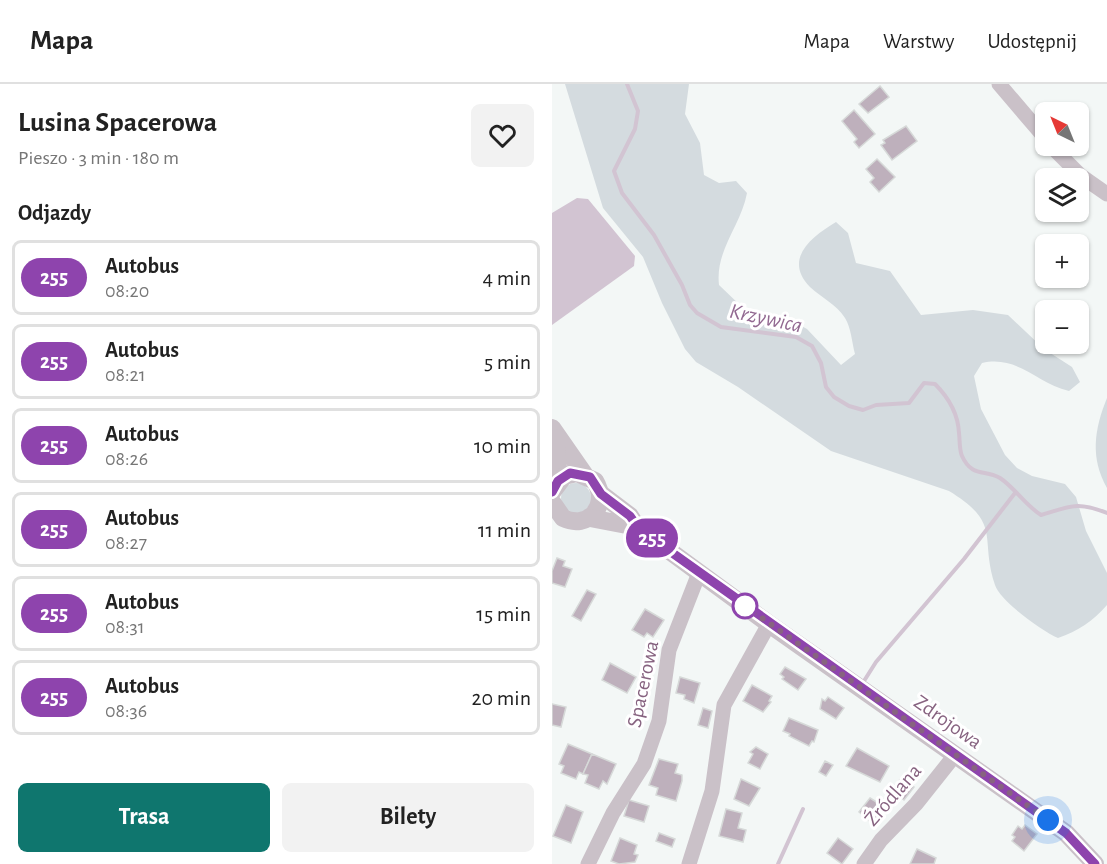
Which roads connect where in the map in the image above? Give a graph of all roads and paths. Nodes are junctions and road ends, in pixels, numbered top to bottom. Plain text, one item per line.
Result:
1 (999, 84) edge
2 (1035, 126) edge
3 (1061, 156) edge
4 (1107, 194) edge
5 (554, 433) edge
6 (584, 474) junction
7 (555, 486) edge
8 (601, 494) junction
9 (552, 502) edge
10 (590, 518) junction
11 (561, 525) edge
12 (637, 526) junction
13 (699, 573) junction
14 (769, 624) junction
15 (955, 755) junction
16 (588, 864) edge
17 (689, 864) edge
18 (864, 864) edge
19 (1095, 864) edge

1 - 2 street
3 - 4 street
5 - 6 street
5 - 7 street
6 - 7 street
6 - 8 street, Zdrojowa
8 - 10 street
8 - 12 street, Zdrojowa
9 - 11 street
10 - 11 street, Zdrojowa
10 - 12 street, Zdrojowa
12 - 13 street, Zdrojowa
13 - 14 street, Zdrojowa
13 - 16 street, Spacerowa
14 - 15 street, Zdrojowa
14 - 17 street
15 - 18 street, Źródlana
15 - 19 street, Zdrojowa

